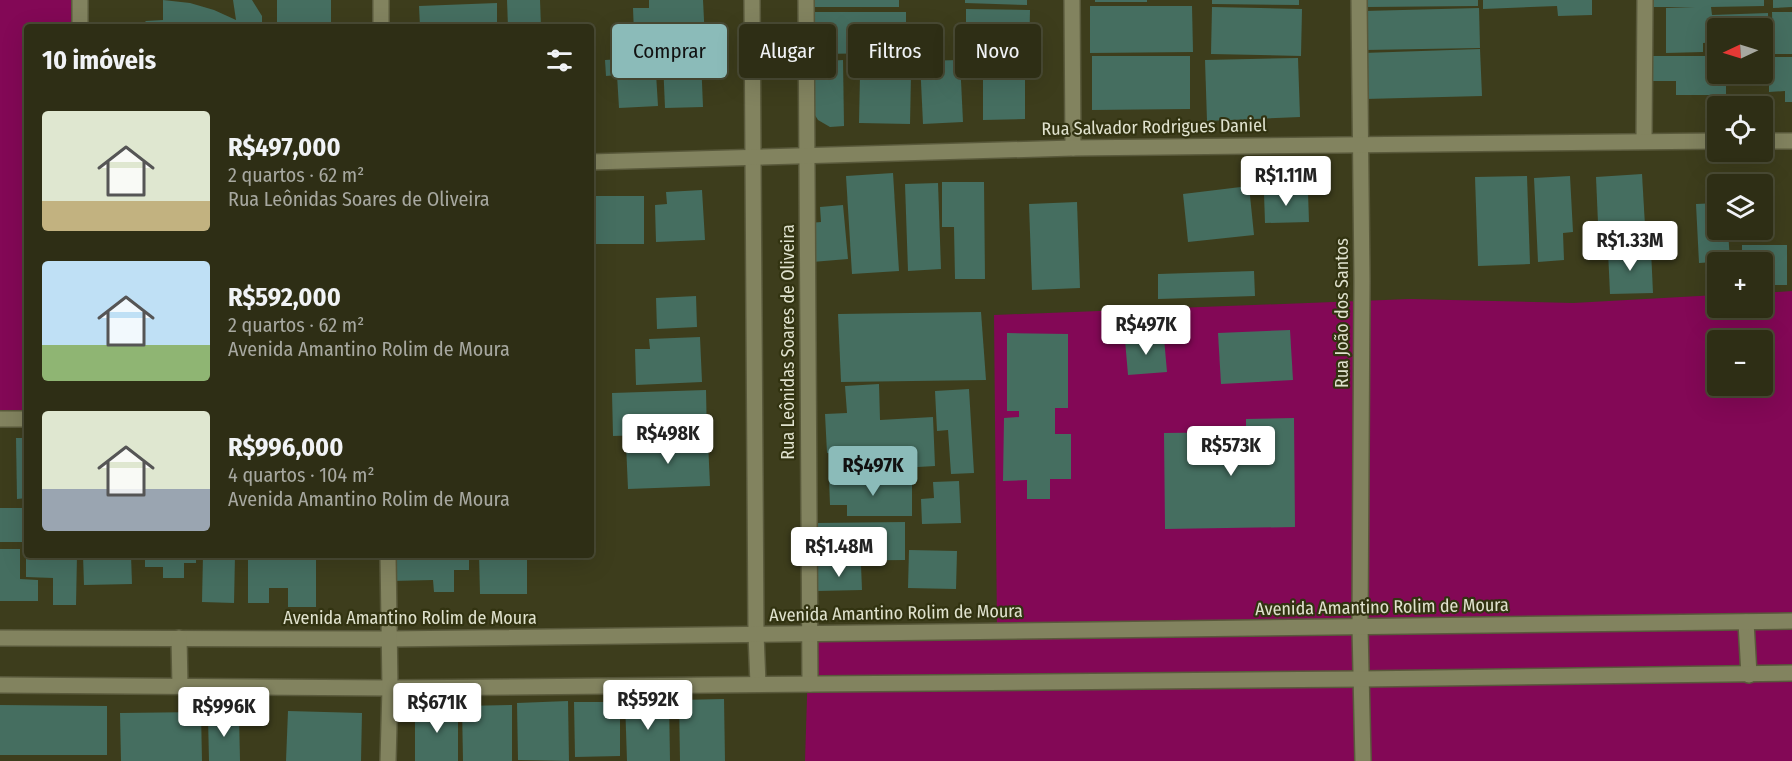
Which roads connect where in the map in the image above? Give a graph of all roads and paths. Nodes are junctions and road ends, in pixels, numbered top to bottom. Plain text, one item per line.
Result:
1 (80, 0) edge
2 (381, 0) edge
3 (752, 0) edge
4 (806, 0) edge
5 (1072, 0) edge
6 (1359, 0) edge
7 (1646, 0) edge
8 (80, 24) edge
9 (381, 24) edge
10 (1644, 140) junction
11 (1707, 141) edge
12 (1773, 141) edge
13 (1792, 141) edge
14 (1359, 144) junction
15 (1073, 148) junction
16 (806, 157) junction
17 (752, 158) junction
18 (594, 162) edge
19 (0, 419) edge
20 (24, 419) edge
21 (388, 558) edge
22 (1792, 621) edge
23 (1746, 622) junction
24 (1360, 627) junction
25 (756, 634) junction
26 (809, 634) junction
27 (0, 638) edge
28 (179, 638) junction
29 (389, 639) junction
30 (1792, 673) edge
31 (1749, 675) junction
32 (1361, 680) junction
33 (758, 684) junction
34 (810, 684) junction
35 (0, 685) edge
36 (180, 686) junction
37 (390, 688) junction
38 (388, 761) edge
39 (1363, 761) edge

1 - 8 street
2 - 9 street
3 - 17 street, Rua Leônidas Soares de Oliveira
4 - 16 street, Rua Leônidas Soares de Oliveira
5 - 15 street
6 - 14 street, Rua João dos Santos
7 - 10 street
10 - 11 street, Rua Salvador Rodrigues Daniel
10 - 14 street, Rua Salvador Rodrigues Daniel
12 - 13 street
14 - 15 street, Rua Salvador Rodrigues Daniel
14 - 24 street, Rua João dos Santos
15 - 16 street, Rua Salvador Rodrigues Daniel
16 - 17 street, Rua Salvador Rodrigues Daniel
16 - 26 street, Rua Leônidas Soares de Oliveira
17 - 18 street, Rua Salvador Rodrigues Daniel
17 - 25 street, Rua Leônidas Soares de Oliveira
19 - 20 street
21 - 29 street
22 - 23 street, Avenida Amantino Rolim de Moura
23 - 24 street, Avenida Amantino Rolim de Moura
23 - 31 street
24 - 26 street, Avenida Amantino Rolim de Moura
24 - 32 street, Rua João dos Santos
25 - 26 street, Avenida Amantino Rolim de Moura
25 - 29 street, Avenida Amantino Rolim de Moura
25 - 33 street, Rua Leônidas Soares de Oliveira
26 - 34 street, Rua Leônidas Soares de Oliveira
27 - 28 street, Avenida Amantino Rolim de Moura
28 - 29 street, Avenida Amantino Rolim de Moura
28 - 36 street
29 - 37 street
30 - 31 street
31 - 32 street
32 - 34 street
32 - 39 street, Rua João dos Santos
33 - 34 street
33 - 37 street
35 - 36 street
36 - 37 street
37 - 38 street

